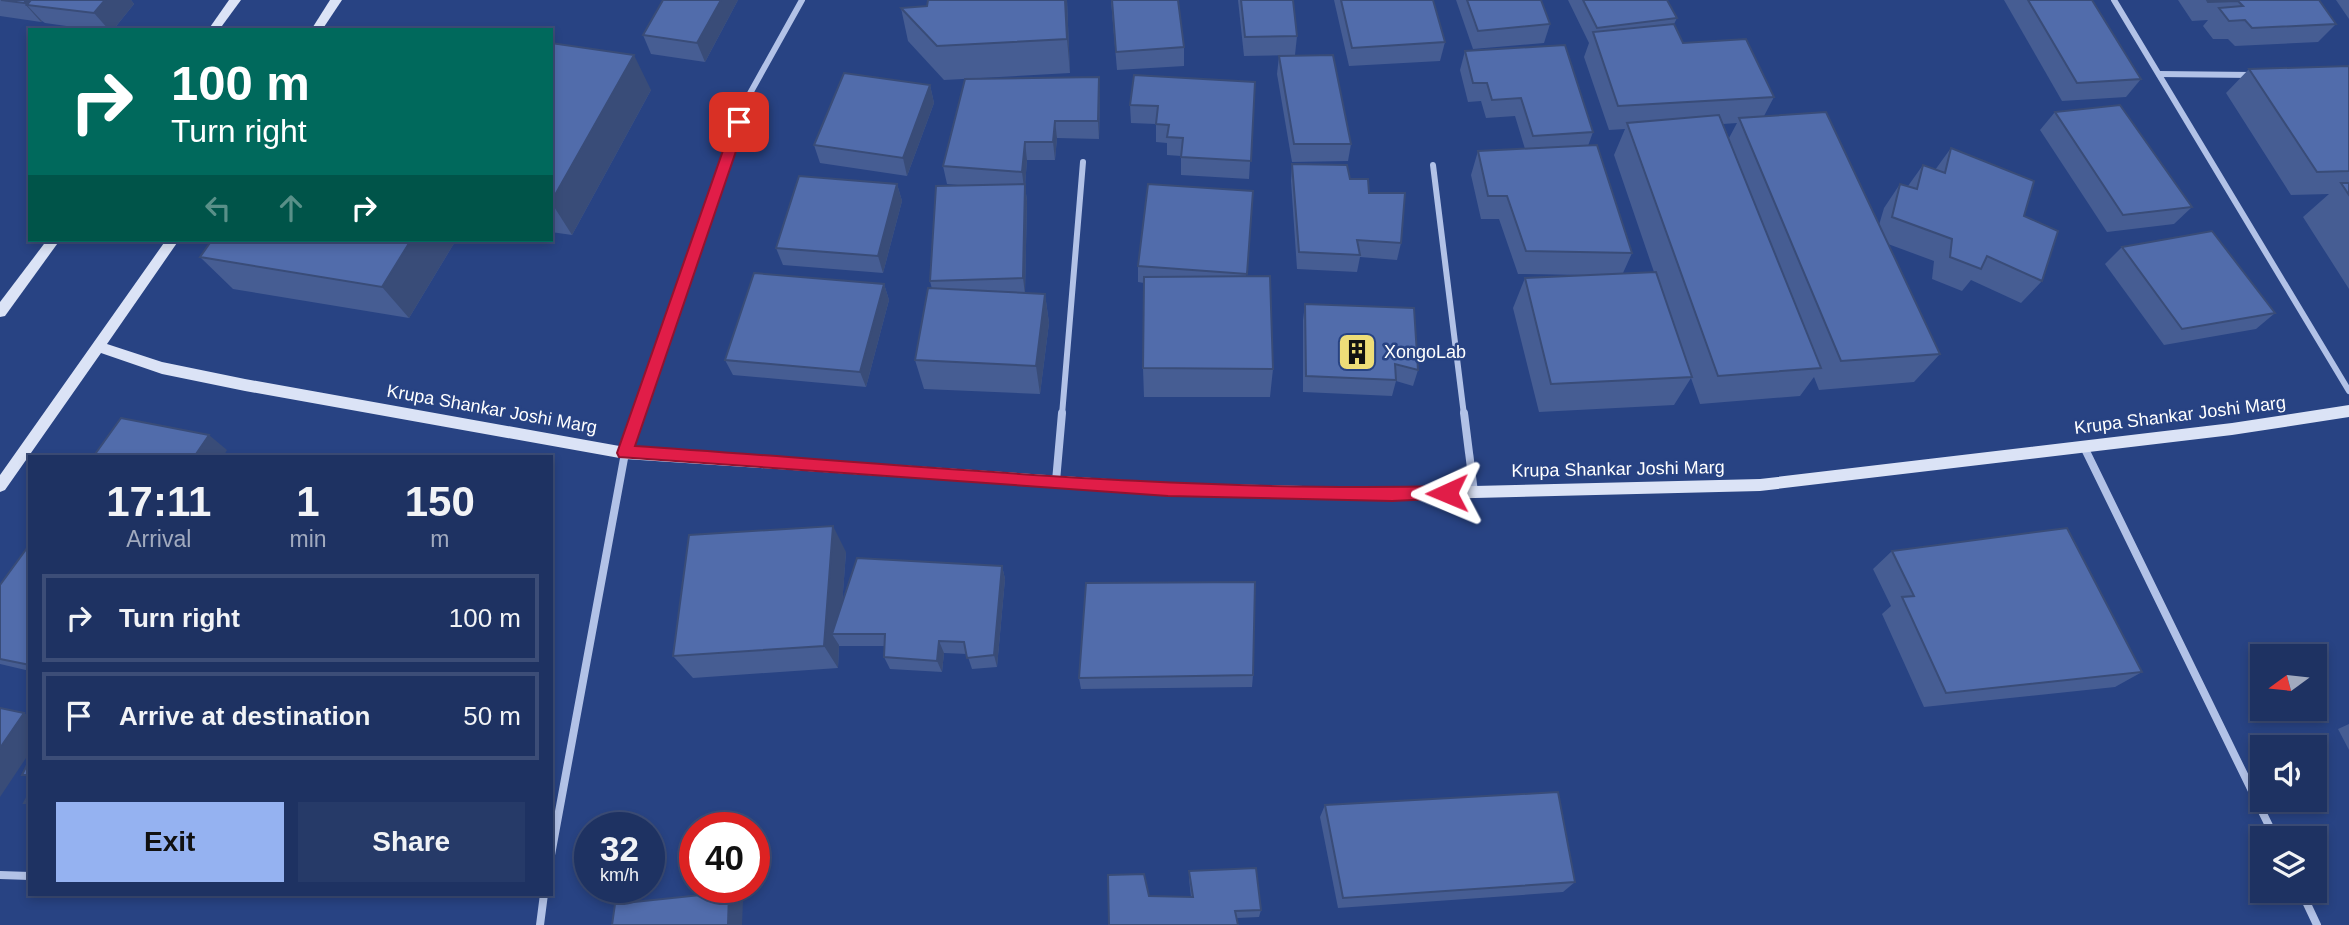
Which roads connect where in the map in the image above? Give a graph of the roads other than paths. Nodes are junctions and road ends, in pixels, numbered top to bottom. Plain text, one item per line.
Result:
1 (235, 0) edge
2 (336, 0) edge
3 (802, 0) edge
4 (2114, 0) edge
5 (214, 28) edge
6 (317, 28) edge
7 (2159, 74) junction
8 (2254, 75) edge
9 (1083, 162) dead end
10 (1433, 165) dead end
11 (52, 242) edge
12 (172, 242) edge
13 (0, 312) edge
14 (98, 347) junction
15 (2349, 391) edge
16 (2349, 411) edge
17 (2084, 447) junction
18 (625, 453) junction
19 (1056, 481) junction
20 (0, 486) edge
21 (1474, 492) junction
22 (2269, 826) edge
23 (553, 845) edge
24 (0, 875) edge
25 (28, 876) edge
26 (544, 896) edge
27 (2307, 903) edge
28 (540, 925) edge
29 (2317, 925) edge

1 - 5 street
2 - 6 street
3 - 18 street
4 - 7 street
7 - 8 street
7 - 15 street
9 - 19 street
10 - 21 street
11 - 13 street
12 - 14 street
14 - 18 street, Krupa Shankar Joshi Marg
14 - 20 street
16 - 17 street, Krupa Shankar Joshi Marg
17 - 21 street, Krupa Shankar Joshi Marg
17 - 22 street
18 - 19 street, Krupa Shankar Joshi Marg
18 - 23 street
19 - 21 street, Krupa Shankar Joshi Marg
24 - 25 street
26 - 28 street
27 - 29 street

